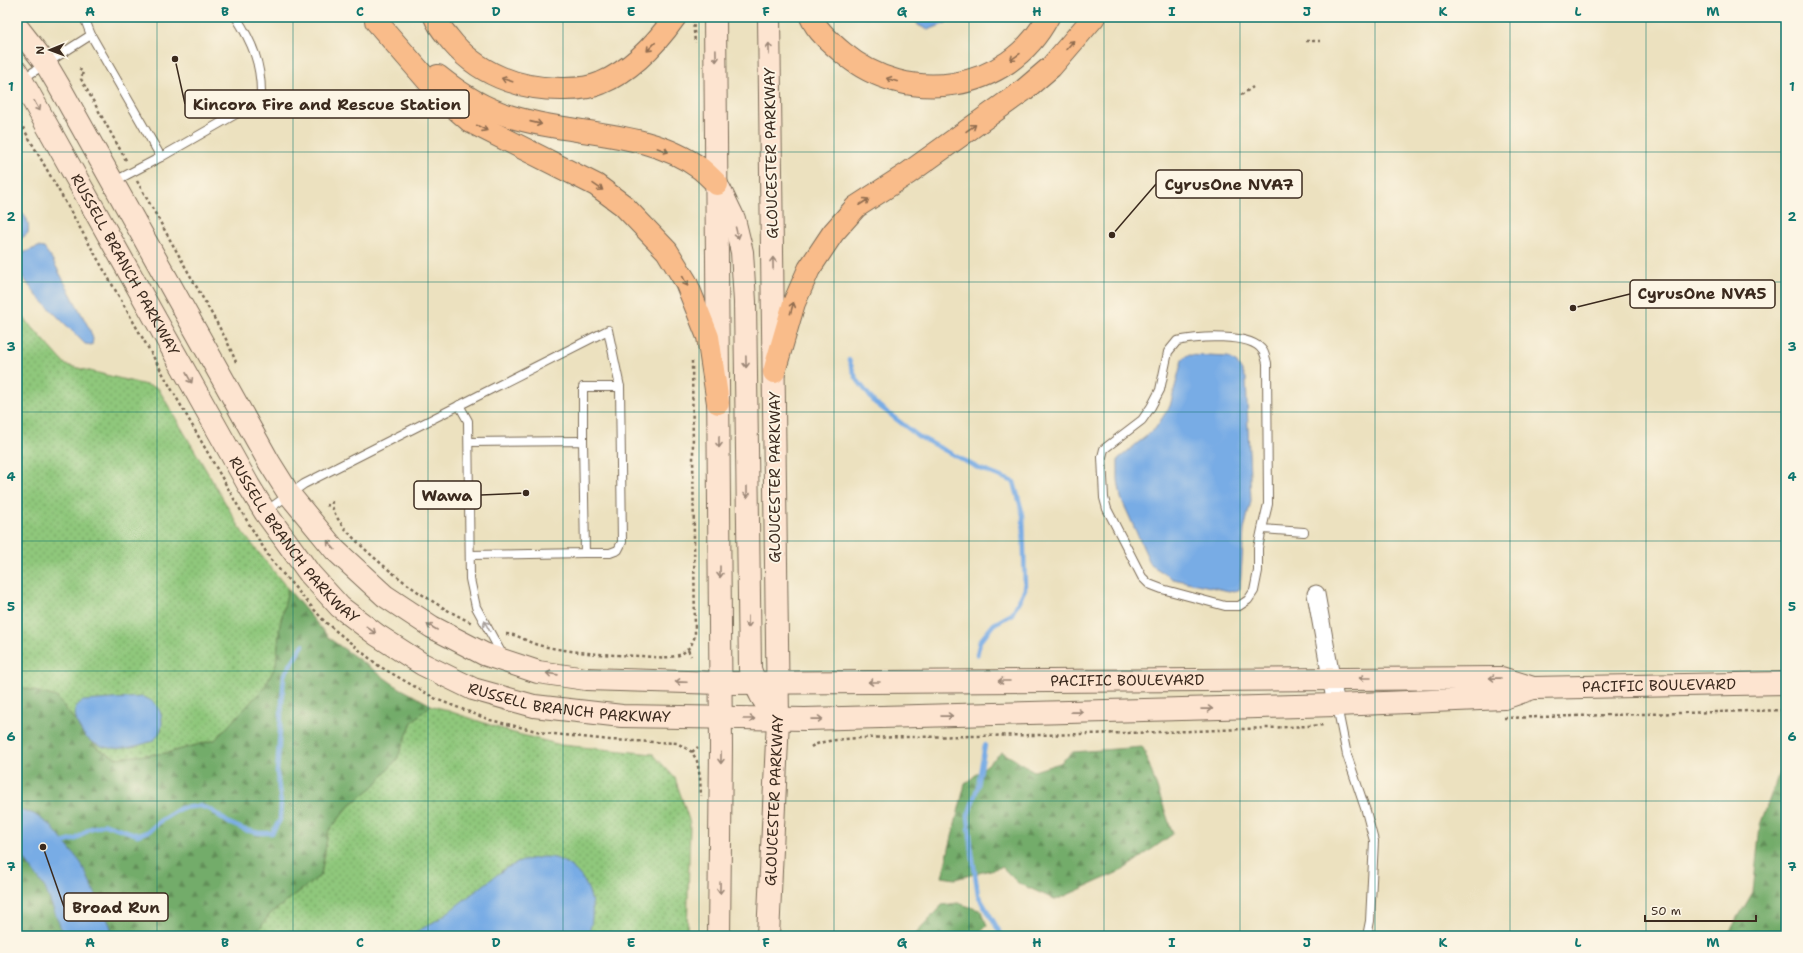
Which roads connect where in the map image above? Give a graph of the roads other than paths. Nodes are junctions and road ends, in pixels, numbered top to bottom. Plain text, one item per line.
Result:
1 (84, 17) edge
2 (236, 17) edge
3 (435, 17) edge
4 (675, 17) edge
5 (715, 17) edge
6 (769, 17) edge
7 (811, 17) edge
8 (1048, 17) edge
9 (1094, 17) edge
10 (374, 19) edge
11 (17, 28) edge
12 (91, 35) junction
13 (46, 64) junction
14 (19, 78) edge
15 (161, 157) junction
16 (113, 182) junction
17 (717, 184) junction
18 (774, 372) junction
19 (620, 387) junction
20 (718, 402) junction
21 (460, 405) junction
22 (583, 441) junction
23 (469, 442) junction
24 (289, 494) junction
25 (265, 512) junction
26 (1262, 529) junction
27 (1304, 532) dead end
28 (585, 553) junction
29 (470, 555) junction
30 (1316, 594) dead end
31 (505, 661) junction
32 (1331, 678) junction
33 (754, 682) junction
34 (720, 683) junction
35 (777, 683) junction
36 (1786, 683) edge
37 (1532, 688) junction
38 (1336, 705) junction
39 (720, 719) junction
40 (778, 719) junction
41 (719, 936) edge
42 (768, 936) edge
43 (1367, 936) edge

1 - 12 lane
2 - 15 lane
4 -> 3 highway
5 -> 17 main road
18 -> 6 main road, GLOUCESTER PARKWAY
8 -> 7 highway
18 -> 9 highway
10 -> 17 highway
10 -> 20 highway
11 - 13 main road, RUSSELL BRANCH PARKWAY
12 - 13 lane
12 - 15 lane
13 - 14 lane
13 - 16 main road, RUSSELL BRANCH PARKWAY
14 -> 25 main road, RUSSELL BRANCH PARKWAY
15 - 16 lane
16 - 24 main road, RUSSELL BRANCH PARKWAY
17 - 20 main road
17 -> 33 main road
18 - 35 main road, GLOUCESTER PARKWAY
19 - 21 lane
19 - 22 lane
19 - 28 lane
20 -> 34 main road
21 - 23 lane
21 - 24 lane
22 - 23 lane
22 - 28 lane
23 - 29 lane
24 - 25 lane
31 -> 24 main road, RUSSELL BRANCH PARKWAY
25 -> 39 main road, RUSSELL BRANCH PARKWAY
26 - 26 lane
26 - 27 lane
28 - 29 lane
31 -> 29 lane
30 - 32 street
34 -> 31 main road, RUSSELL BRANCH PARKWAY
32 -> 35 main road, PACIFIC BOULEVARD
37 -> 32 main road, PACIFIC BOULEVARD
32 - 38 street
33 - 34 main road, PACIFIC BOULEVARD
33 - 35 main road, PACIFIC BOULEVARD
33 - 40 main road
34 - 39 main road
35 - 40 main road, GLOUCESTER PARKWAY
36 - 37 main road, PACIFIC BOULEVARD
37 - 38 main road, PACIFIC BOULEVARD
40 -> 38 main road, PACIFIC BOULEVARD
38 - 43 lane
39 -> 40 main road, RUSSELL BRANCH PARKWAY
39 -> 41 main road
40 - 42 main road, GLOUCESTER PARKWAY

